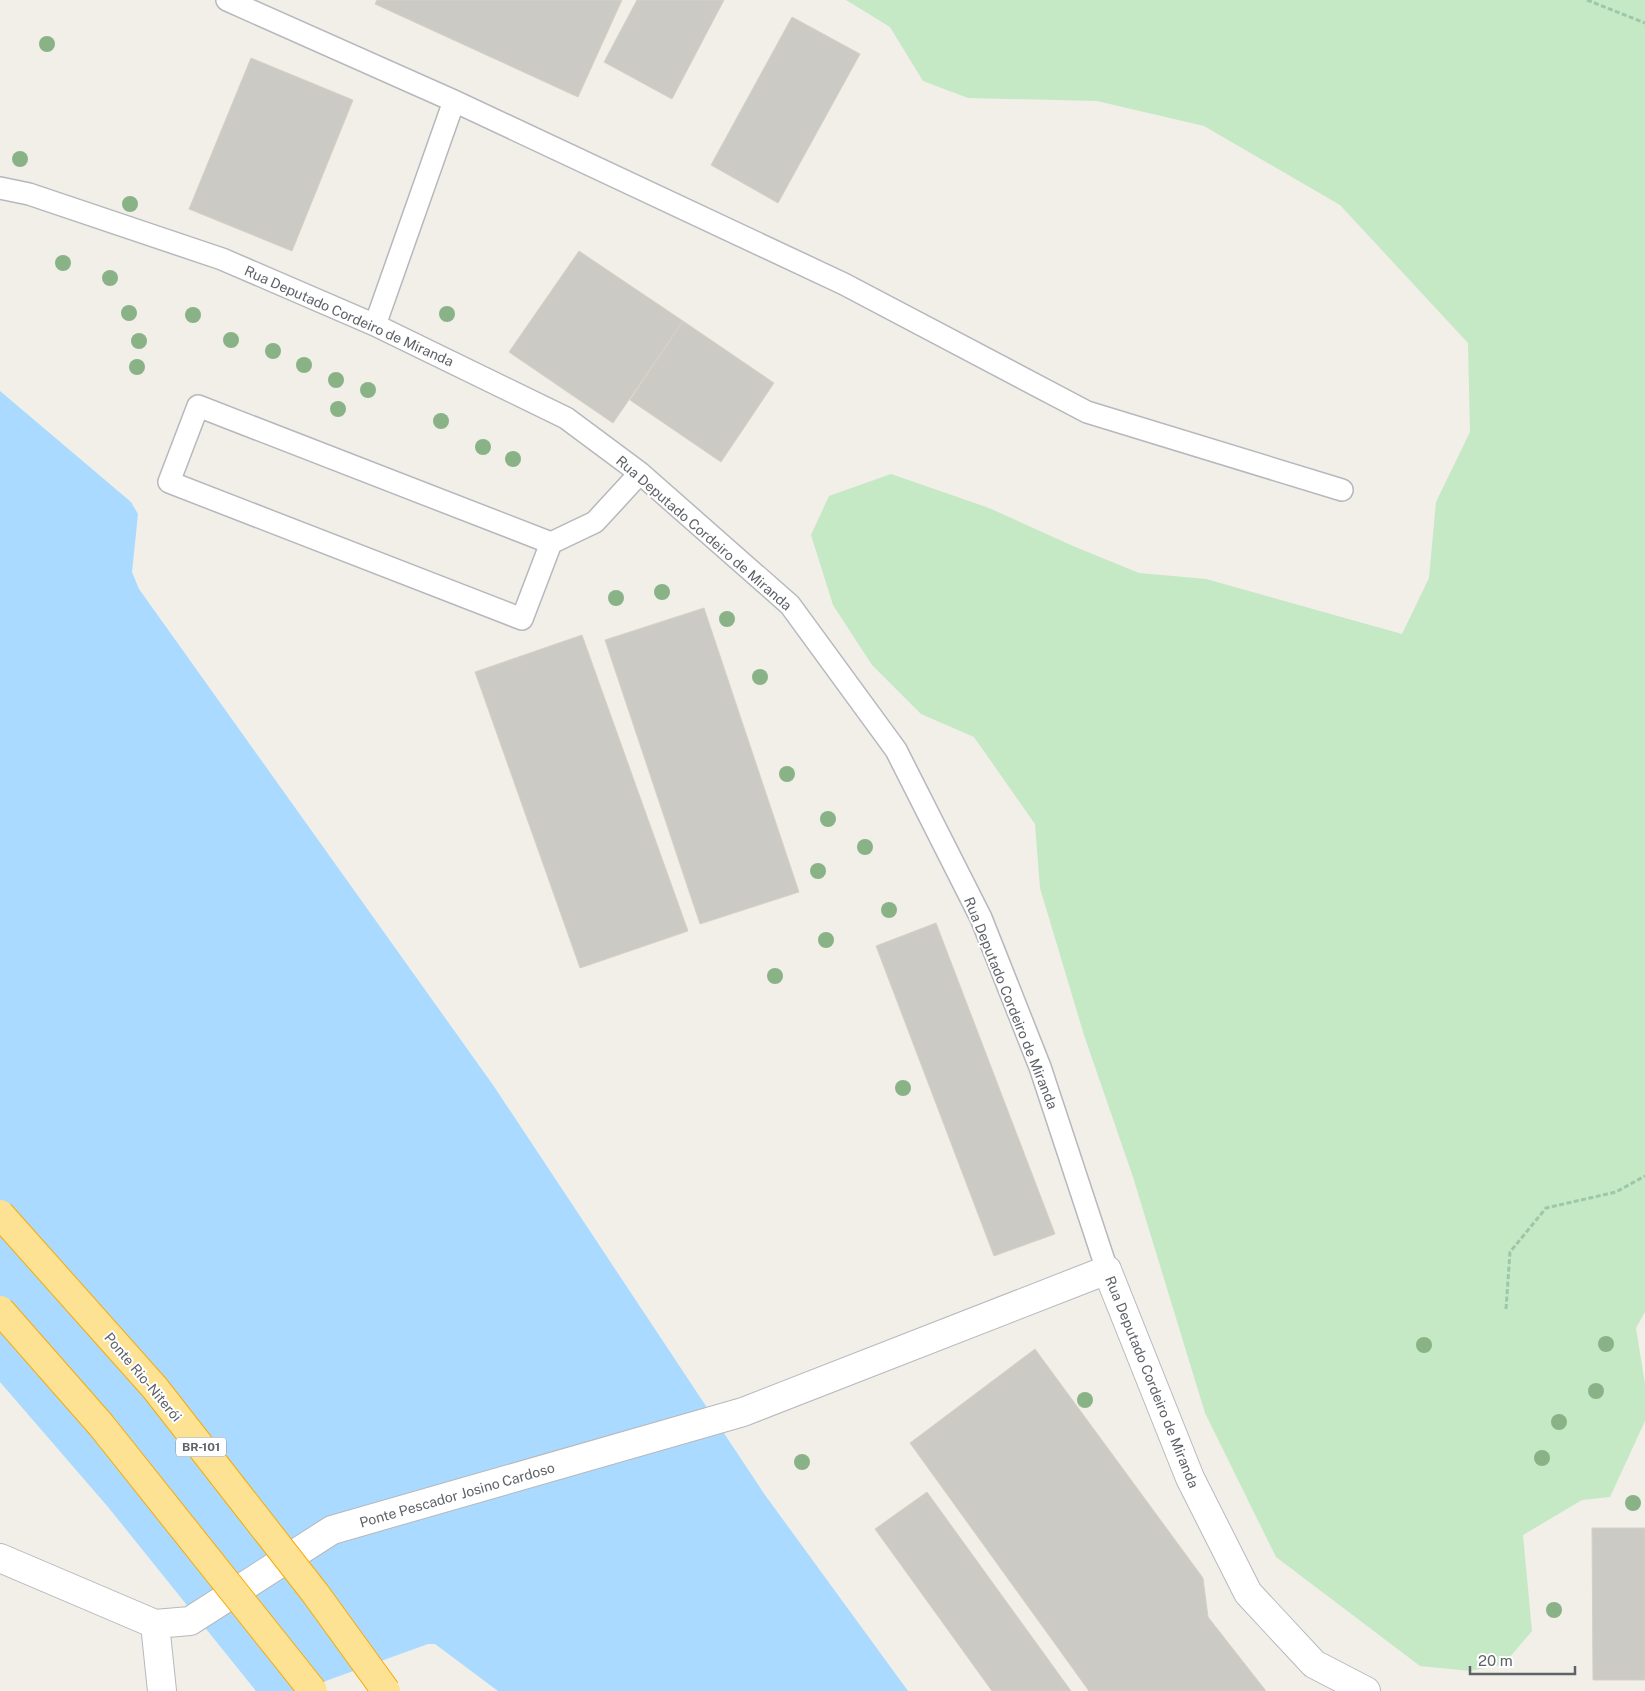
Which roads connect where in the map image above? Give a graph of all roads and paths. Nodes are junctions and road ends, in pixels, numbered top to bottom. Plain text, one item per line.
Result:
1 (227, 0) edge
2 (1587, 0) edge
3 (1645, 23) edge
4 (454, 101) junction
5 (0, 188) edge
6 (375, 325) junction
7 (640, 473) junction
8 (1342, 490) dead end
9 (551, 543) junction
10 (1645, 1176) edge
11 (0, 1214) edge
12 (1106, 1270) junction
13 (1506, 1309) dead end
14 (0, 1310) edge
15 (0, 1558) edge
16 (155, 1624) junction
17 (1352, 1687) edge
18 (162, 1691) edge
19 (313, 1691) edge
20 (386, 1691) edge

1 - 4 lane
2 - 3 path
4 - 6 lane
4 - 8 lane
5 - 6 lane, Rua Deputado Cordeiro de Miranda
6 - 7 lane, Rua Deputado Cordeiro de Miranda
7 - 9 lane
7 - 12 lane, Rua Deputado Cordeiro de Miranda
9 - 9 lane
10 - 13 path
11 - 20 highway, Ponte Rio-Niterói / BR-101, bridge
12 - 16 street, Ponte Pescador Josino Cardoso, bridge
12 - 17 street, Rua Deputado Cordeiro de Miranda
14 - 19 highway, bridge
15 - 16 street
16 - 18 street

